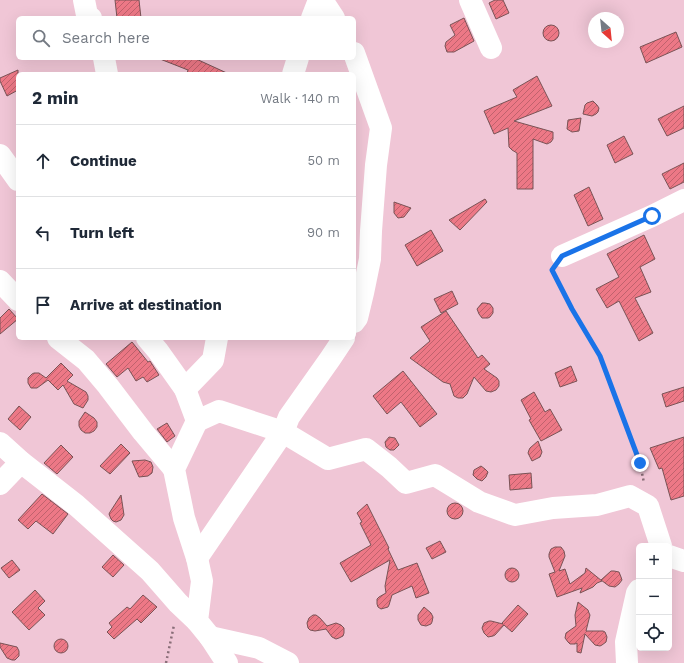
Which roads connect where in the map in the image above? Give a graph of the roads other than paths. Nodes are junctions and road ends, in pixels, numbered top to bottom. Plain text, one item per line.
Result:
1 (84, 0) edge
2 (319, 0) edge
3 (322, 0) edge
4 (470, 0) edge
5 (90, 16) edge
6 (313, 16) edge
7 (333, 16) edge
8 (491, 48) dead end
9 (356, 59) edge
10 (104, 60) edge
11 (297, 60) edge
12 (107, 72) edge
13 (294, 72) edge
14 (0, 154) edge
15 (16, 177) edge
16 (684, 200) edge
17 (562, 256) road end
18 (0, 281) edge
19 (16, 298) edge
20 (356, 319) edge
21 (61, 340) edge
22 (149, 340) edge
23 (216, 340) edge
24 (343, 340) edge
25 (185, 389) junction
26 (197, 421) junction
27 (283, 432) junction
28 (0, 443) edge
29 (21, 462) junction
30 (174, 469) junction
31 (0, 484) edge
32 (660, 543) edge
33 (672, 557) edge
34 (197, 558) junction
35 (684, 561) edge
36 (636, 597) edge
37 (203, 629) junction
38 (227, 663) edge
39 (288, 663) edge
40 (627, 663) edge

1 - 5 street
2 - 6 street
3 - 7 street
4 - 8 street
9 - 20 street
10 - 12 street
11 - 13 street
14 - 15 street
16 - 17 street
18 - 19 street
21 - 30 street
22 - 25 street
23 - 25 street
24 - 27 street
25 - 26 street
26 - 27 street
26 - 30 street
27 - 32 street
27 - 34 street
28 - 29 street
29 - 31 street
29 - 37 street
30 - 34 street
33 - 35 street
34 - 37 street
36 - 40 street
37 - 38 street
37 - 39 street

